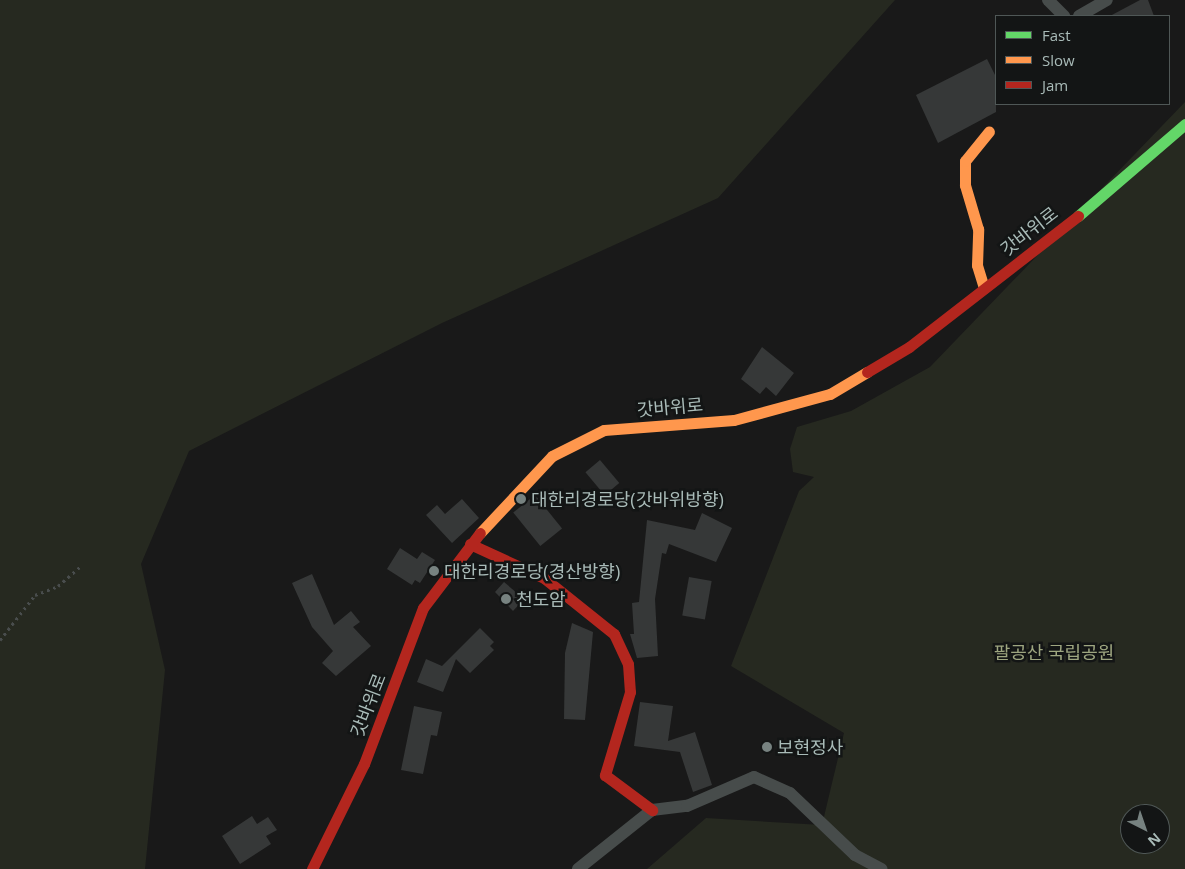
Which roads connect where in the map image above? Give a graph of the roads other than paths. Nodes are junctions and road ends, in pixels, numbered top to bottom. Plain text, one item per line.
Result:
1 (1048, 0) edge
2 (1107, 0) edge
3 (1063, 15) edge
4 (1081, 15) edge
5 (1185, 124) edge
6 (989, 131) dead end
7 (984, 288) junction
8 (470, 544) junction
9 (652, 810) junction
10 (312, 869) edge
11 (578, 869) edge
12 (881, 869) edge

1 - 3 street
2 - 4 street
5 - 7 street, 갓바위로
6 - 7 street
7 - 8 street, 갓바위로
8 - 9 street
8 - 10 street, 갓바위로
9 - 11 street
9 - 12 street

